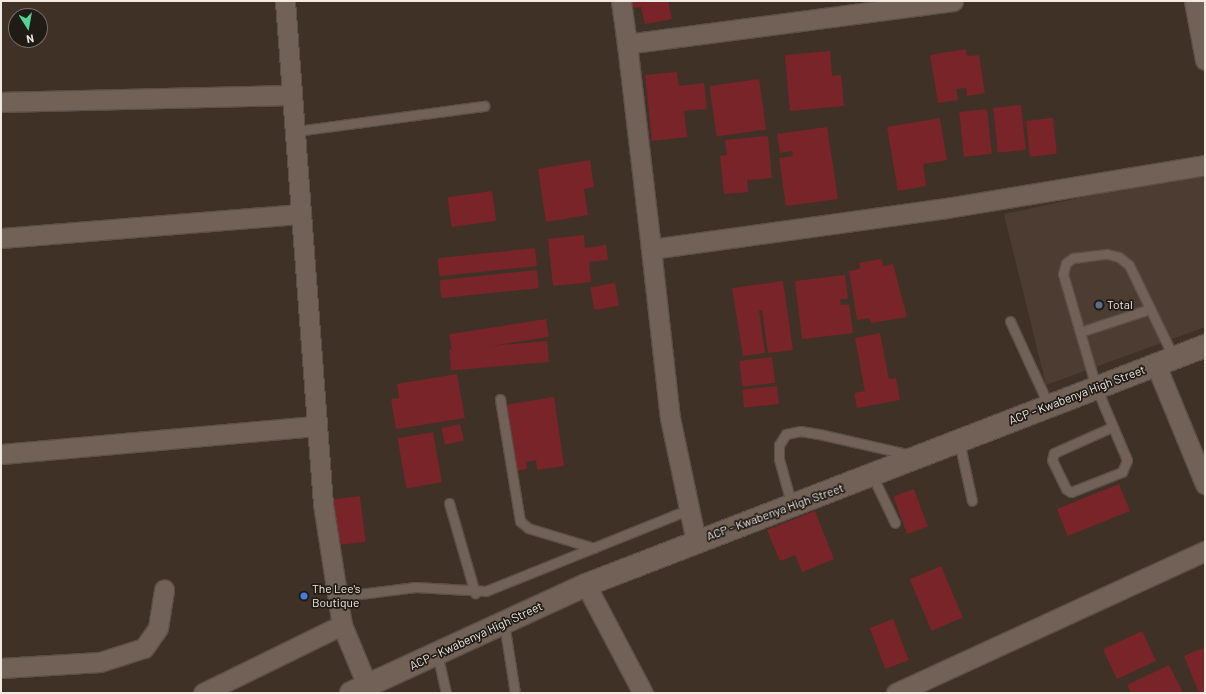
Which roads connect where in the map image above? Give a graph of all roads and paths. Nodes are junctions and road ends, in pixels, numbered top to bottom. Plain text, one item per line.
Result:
1 (285, 1) edge
2 (621, 1) edge
3 (953, 1) edge
4 (1194, 1) edge
5 (627, 44) junction
6 (1205, 60) edge
7 (291, 95) junction
8 (1, 102) edge
9 (484, 106) dead end
10 (296, 131) junction
11 (1205, 165) edge
12 (301, 214) junction
13 (1, 238) edge
14 (651, 249) junction
15 (1150, 309) junction
16 (1010, 321) dead end
17 (1080, 332) junction
18 (1205, 346) edge
19 (1165, 362) junction
20 (1096, 387) junction
21 (500, 399) dead end
22 (1049, 406) junction
23 (317, 426) junction
24 (1112, 427) junction
25 (958, 441) junction
26 (1, 454) edge
27 (920, 456) junction
28 (872, 475) junction
29 (1205, 484) edge
30 (972, 501) dead end
31 (449, 503) dead end
32 (792, 506) junction
33 (688, 510) junction
34 (895, 523) dead end
35 (696, 541) junction
36 (594, 548) junction
37 (1205, 551) edge
38 (586, 585) junction
39 (164, 589) dead end
40 (475, 592) junction
41 (336, 597) junction
42 (504, 623) junction
43 (342, 625) junction
44 (437, 653) junction
45 (1, 668) edge
46 (359, 689) edge
47 (203, 693) edge
48 (446, 693) edge
49 (515, 693) edge
50 (643, 693) edge
51 (896, 693) edge

1 - 7 street
2 - 5 street
3 - 5 street
4 - 6 street
5 - 14 street
7 - 8 street
7 - 10 street
9 - 10 lane
10 - 12 street
11 - 14 street
12 - 13 street
12 - 23 street
14 - 33 street
15 - 17 lane
15 - 17 lane
15 - 19 lane
16 - 22 lane
17 - 20 lane
18 - 19 main road, ACP - Kwabenya High Street
19 - 20 main road, ACP - Kwabenya High Street
19 - 29 street
20 - 22 main road, ACP - Kwabenya High Street
20 - 24 lane
21 - 36 lane
22 - 25 main road, ACP - Kwabenya High Street
23 - 26 street
23 - 41 street
24 - 24 lane
25 - 27 main road, ACP - Kwabenya High Street
25 - 30 lane
27 - 28 main road, ACP - Kwabenya High Street
27 - 32 lane
28 - 32 main road, ACP - Kwabenya High Street
28 - 34 lane
31 - 40 lane
32 - 35 main road, ACP - Kwabenya High Street
33 - 35 street
33 - 36 lane
35 - 38 main road, ACP - Kwabenya High Street
36 - 40 lane
37 - 51 street
38 - 42 main road, ACP - Kwabenya High Street
38 - 50 street
39 - 45 street
40 - 41 lane
41 - 43 street
42 - 44 main road, ACP - Kwabenya High Street
42 - 49 lane
43 - 46 street
43 - 47 street
44 - 46 main road, ACP - Kwabenya High Street
44 - 48 lane

